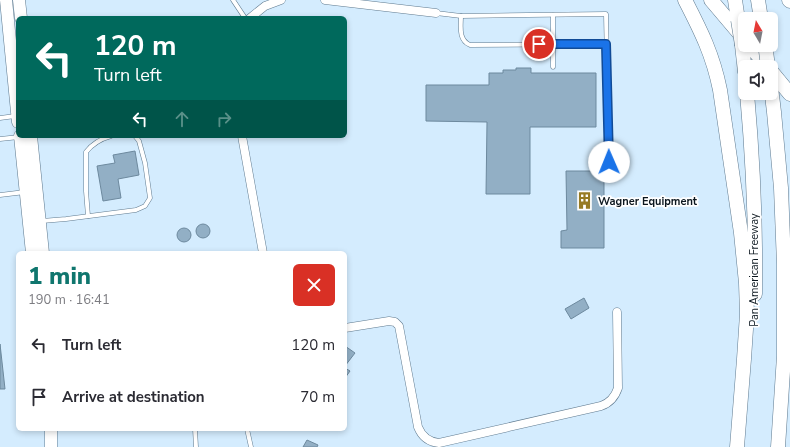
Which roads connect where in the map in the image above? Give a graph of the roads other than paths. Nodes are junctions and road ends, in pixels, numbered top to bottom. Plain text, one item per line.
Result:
1 (6, 0) edge
2 (19, 0) edge
3 (233, 0) edge
4 (281, 0) edge
5 (325, 0) edge
6 (685, 0) edge
7 (711, 0) edge
8 (735, 0) edge
9 (758, 0) edge
10 (760, 12) edge
11 (436, 13) joint
12 (553, 15) junction
13 (21, 16) edge
14 (245, 16) edge
15 (252, 16) edge
16 (461, 16) junction
17 (738, 20) edge
18 (738, 35) edge
19 (553, 44) junction
20 (606, 44) junction
21 (753, 52) edge
22 (761, 60) edge
23 (552, 67) dead end
24 (778, 79) edge
25 (790, 94) edge
26 (16, 99) edge
27 (748, 100) edge
28 (773, 100) edge
29 (0, 118) edge
30 (16, 119) edge
31 (16, 137) edge
32 (24, 138) edge
33 (24, 138) edge
34 (103, 138) edge
35 (136, 138) edge
36 (242, 138) edge
37 (0, 140) edge
38 (609, 162) dead end
39 (25, 192) junction
40 (0, 194) edge
41 (88, 216) junction
42 (39, 221) junction
43 (32, 251) edge
44 (43, 251) edge
45 (263, 251) edge
46 (617, 312) dead end
47 (347, 328) edge
48 (790, 422) edge
49 (51, 431) edge
50 (195, 431) edge
51 (247, 431) edge
52 (52, 447) edge
53 (196, 447) edge
54 (251, 447) edge
55 (737, 447) edge
56 (742, 447) edge
57 (778, 447) edge
58 (787, 447) edge

1 - 26 main road
2 - 13 main road
3 - 14 lane
4 - 15 street
5 - 11 street
6 - 55 highway
7 - 18 highway
8 - 17 highway, bridge
9 - 10 highway
11 - 16 lane
12 - 16 lane
12 - 19 lane
12 - 20 lane
16 - 19 lane
19 - 20 lane
19 - 23 lane
20 - 38 lane
21 - 22 highway
24 - 25 highway
27 - 56 highway, Pan American Freeway
28 - 57 highway
29 - 30 lane
31 - 37 lane
32 - 39 main road
33 - 42 main road
34 - 41 lane
35 - 41 lane
36 - 45 street
39 - 40 lane
39 - 43 main road
41 - 42 lane
42 - 44 main road
46 - 47 street
48 - 58 highway
49 - 52 main road
50 - 53 lane
51 - 54 lane

